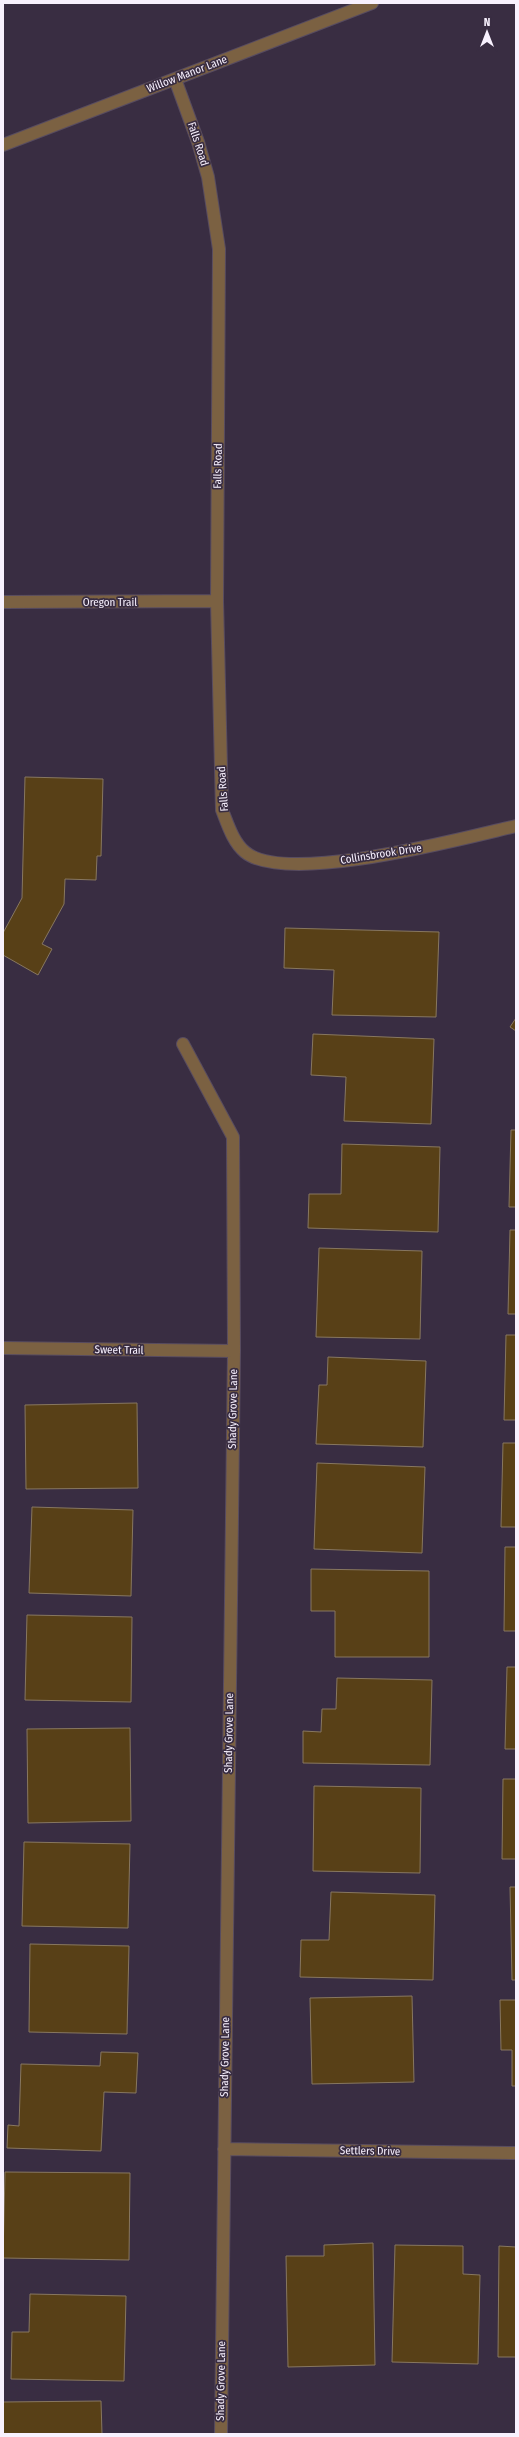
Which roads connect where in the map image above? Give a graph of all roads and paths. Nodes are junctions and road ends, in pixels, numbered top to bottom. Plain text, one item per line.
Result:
1 (372, 3) edge
2 (175, 79) junction
3 (3, 146) edge
4 (217, 601) junction
5 (3, 602) edge
6 (516, 826) edge
7 (246, 852) joint
8 (183, 1044) dead end
9 (3, 1348) edge
10 (234, 1351) junction
11 (224, 2149) junction
12 (516, 2153) edge
13 (221, 2434) edge

1 - 2 street, Willow Manor Lane
2 - 3 street, Willow Manor Lane
2 - 4 street, Falls Road
4 - 5 street, Oregon Trail
4 - 7 street, Falls Road
6 - 7 street, Collinsbrook Drive
8 - 10 street, Shady Grove Lane
9 - 10 street, Sweet Trail
10 - 11 street, Shady Grove Lane
11 - 12 street, Settlers Drive
11 - 13 street, Shady Grove Lane

